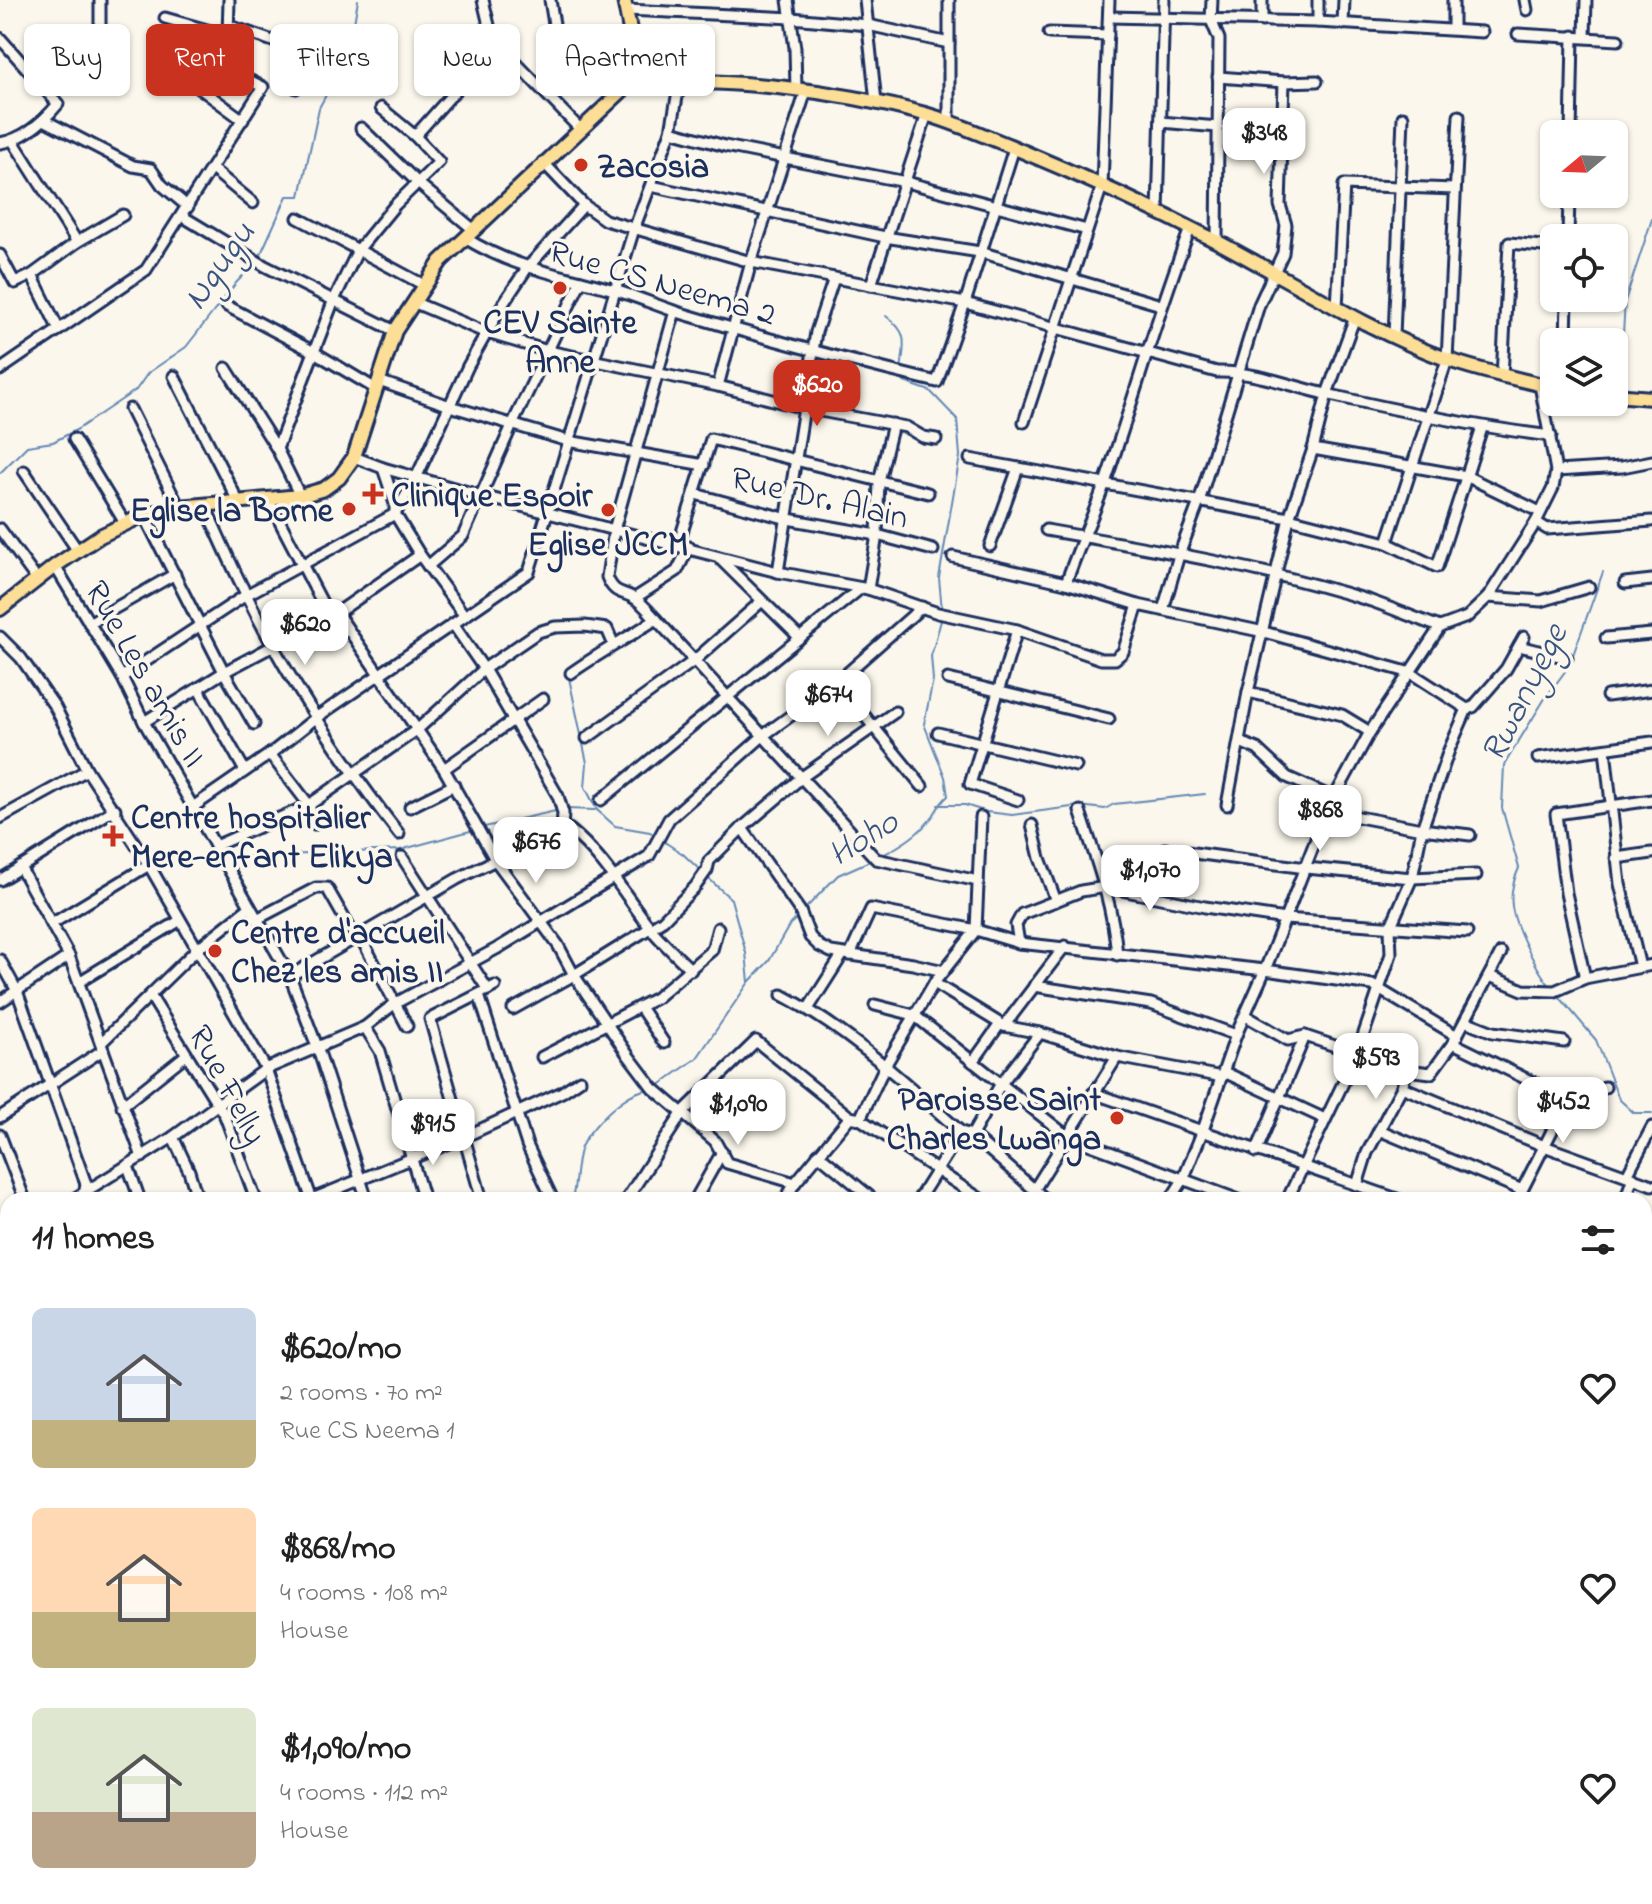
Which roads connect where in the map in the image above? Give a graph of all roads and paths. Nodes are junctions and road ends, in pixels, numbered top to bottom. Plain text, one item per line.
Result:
1 (100, 0) edge
2 (229, 0) edge
3 (483, 0) edge
4 (550, 0) edge
5 (788, 0) edge
6 (865, 0) edge
7 (949, 0) edge
8 (1109, 0) edge
9 (1164, 0) edge
10 (1212, 0) edge
11 (1262, 0) edge
12 (1318, 0) edge
13 (1344, 0) edge
14 (1453, 0) edge
15 (1586, 0) edge
16 (625, 5) edge
17 (1110, 17) junction
18 (165, 18) dead end
19 (792, 18) junction
20 (1163, 19) junction
21 (1211, 20) junction
22 (1262, 21) junction
23 (1318, 22) junction
24 (100, 24) edge
25 (195, 24) edge
26 (229, 24) edge
27 (489, 24) edge
28 (554, 24) dead end
29 (1343, 24) junction
30 (868, 25) junction
31 (1453, 29) junction
32 (1482, 32) dead end
33 (1049, 33) dead end
34 (1518, 34) dead end
35 (1108, 35) junction
36 (1573, 36) junction
37 (1585, 37) junction
38 (0, 38) edge
39 (1618, 40) dead end
40 (949, 43) junction
41 (520, 68) edge
42 (1218, 77) junction
43 (1317, 81) dead end
44 (1284, 82) junction
45 (254, 83) edge
46 (715, 83) edge
47 (801, 91) junction
48 (210, 96) edge
49 (451, 96) edge
50 (616, 96) edge
51 (677, 96) edge
52 (876, 102) junction
53 (381, 108) dead end
54 (927, 114) junction
55 (1459, 116) dead end
56 (1403, 117) dead end
57 (44, 120) junction
58 (243, 120) junction
59 (1571, 120) edge
60 (949, 122) junction
61 (1161, 122) junction
62 (1218, 127) junction
63 (361, 128) dead end
64 (580, 129) junction
65 (671, 131) junction
66 (415, 136) junction
67 (13, 141) junction
68 (0, 143) edge
69 (1014, 148) junction
70 (786, 157) junction
71 (543, 162) junction
72 (212, 169) junction
73 (906, 182) junction
74 (419, 184) junction
75 (651, 186) junction
76 (1102, 186) junction
77 (1400, 187) junction
78 (1455, 189) junction
79 (253, 203) dead end
80 (584, 205) junction
81 (997, 205) junction
82 (188, 207) junction
83 (768, 213) junction
84 (1158, 213) junction
85 (123, 215) dead end
86 (182, 216) junction
87 (298, 218) dead end
88 (634, 229) junction
89 (1190, 229) junction
90 (1087, 230) junction
91 (469, 234) junction
92 (885, 237) junction
93 (77, 242) junction
94 (1217, 242) junction
95 (1540, 246) edge
96 (358, 250) junction
97 (980, 252) junction
98 (0, 255) edge
99 (751, 262) junction
100 (527, 268) junction
101 (1274, 274) junction
102 (32, 275) junction
103 (834, 278) junction
104 (1070, 278) junction
105 (581, 281) junction
106 (424, 285) junction
107 (871, 285) junction
108 (615, 290) junction
109 (333, 302) junction
110 (413, 302) junction
111 (965, 303) junction
112 (1161, 305) junction
113 (227, 306) dead end
114 (1337, 307) junction
115 (675, 311) junction
116 (1355, 317) junction
117 (1054, 327) junction
118 (733, 328) junction
119 (59, 330) junction
120 (395, 331) junction
121 (487, 333) junction
122 (1394, 336) junction
123 (548, 351) junction
124 (314, 352) junction
125 (813, 352) junction
126 (1147, 353) junction
127 (1447, 360) junction
128 (593, 362) junction
129 (226, 368) dead end
130 (0, 370) edge
131 (1237, 371) junction
132 (657, 374) junction
133 (174, 376) dead end
134 (1502, 377) junction
135 (377, 385) junction
136 (1540, 385) edge
137 (718, 386) junction
138 (1327, 394) junction
139 (1628, 396) edge
140 (1652, 398) edge
141 (450, 406) junction
142 (804, 408) junction
143 (130, 409) dead end
144 (1428, 415) junction
145 (1547, 416) edge
146 (1024, 422) dead end
147 (513, 423) junction
148 (893, 424) junction
149 (1482, 428) junction
150 (1551, 436) junction
151 (74, 439) dead end
152 (936, 439) dead end
153 (568, 441) junction
154 (277, 449) junction
155 (1313, 449) junction
156 (635, 454) junction
157 (354, 457) junction
158 (970, 459) dead end
159 (795, 461) junction
160 (1652, 461) edge
161 (704, 465) junction
162 (1411, 467) junction
163 (383, 468) junction
164 (1018, 468) junction
165 (24, 471) dead end
166 (1556, 471) junction
167 (1466, 476) junction
168 (416, 478) junction
169 (879, 481) junction
170 (1105, 483) junction
171 (928, 493) dead end
172 (695, 494) junction
173 (300, 496) junction
174 (482, 496) junction
175 (268, 499) junction
176 (238, 501) junction
177 (1199, 502) junction
178 (204, 504) junction
179 (179, 507) junction
180 (545, 512) junction
181 (395, 514) junction
182 (144, 515) junction
183 (1538, 517) junction
184 (1289, 518) junction
185 (788, 519) junction
186 (1652, 521) edge
187 (125, 523) junction
188 (0, 529) edge
189 (614, 530) junction
190 (1046, 530) dead end
191 (877, 535) junction
192 (1082, 536) junction
193 (1387, 543) junction
194 (678, 545) junction
195 (990, 546) dead end
196 (689, 547) junction
197 (933, 550) dead end
198 (78, 551) junction
199 (420, 555) junction
200 (1179, 555) junction
201 (718, 556) junction
202 (953, 557) dead end
203 (55, 566) junction
204 (301, 566) junction
205 (428, 566) junction
206 (778, 572) junction
207 (175, 574) junction
208 (1275, 575) junction
209 (37, 580) junction
210 (1652, 580) edge
211 (1066, 583) junction
212 (1625, 583) dead end
213 (1589, 587) dead end
214 (865, 589) junction
215 (246, 595) junction
216 (1488, 597) junction
217 (635, 598) junction
218 (762, 601) junction
219 (1138, 605) junction
220 (922, 607) junction
221 (0, 609) edge
222 (1163, 610) junction
223 (337, 613) junction
224 (464, 615) junction
225 (656, 619) junction
226 (89, 623) junction
227 (453, 624) junction
228 (200, 625) junction
229 (1440, 627) junction
230 (1017, 630) junction
231 (1264, 632) junction
232 (1652, 634) edge
233 (0, 637) edge
234 (800, 638) junction
235 (1606, 638) dead end
236 (613, 643) junction
237 (273, 646) junction
238 (1567, 658) dead end
239 (695, 660) junction
240 (484, 669) junction
241 (224, 672) junction
242 (571, 673) dead end
243 (1411, 673) junction
244 (380, 676) junction
245 (122, 677) junction
246 (948, 679) dead end
247 (837, 682) junction
248 (198, 688) junction
249 (1652, 690) edge
250 (998, 692) junction
251 (1248, 692) junction
252 (1607, 696) dead end
253 (728, 697) junction
254 (543, 699) dead end
255 (1467, 709) junction
256 (895, 712) dead end
257 (317, 717) junction
258 (514, 718) junction
259 (1109, 719) dead end
260 (144, 722) junction
261 (254, 724) dead end
262 (874, 725) junction
263 (418, 729) junction
264 (1370, 732) junction
265 (938, 733) dead end
266 (764, 735) junction
267 (587, 738) dead end
268 (1240, 742) junction
269 (1652, 742) edge
270 (982, 744) junction
271 (1605, 749) junction
272 (270, 754) junction
273 (1538, 758) dead end
274 (1076, 766) dead end
275 (444, 769) junction
276 (87, 770) junction
277 (245, 771) junction
278 (352, 774) junction
279 (802, 777) junction
280 (454, 785) junction
281 (922, 786) dead end
282 (1334, 798) junction
283 (601, 800) dead end
284 (1018, 800) dead end
285 (1652, 800) edge
286 (309, 805) junction
287 (1227, 805) dead end
288 (1611, 806) junction
289 (193, 807) junction
290 (410, 807) dead end
291 (115, 809) junction
292 (1080, 811) dead end
293 (1327, 811) junction
294 (981, 817) dead end
295 (0, 818) edge
296 (315, 824) dead end
297 (1032, 825) dead end
298 (742, 828) junction
299 (1422, 829) junction
300 (562, 830) junction
301 (399, 834) dead end
302 (1470, 835) dead end
303 (215, 846) junction
304 (1164, 849) dead end
305 (1652, 853) edge
306 (402, 857) dead end
307 (1616, 858) junction
308 (496, 861) junction
309 (149, 865) junction
310 (20, 867) junction
311 (1306, 868) junction
312 (1476, 875) dead end
313 (615, 878) junction
314 (1412, 878) junction
315 (0, 880) edge
316 (978, 881) junction
317 (1106, 887) junction
318 (427, 895) junction
319 (1056, 901) junction
320 (250, 907) junction
321 (257, 919) junction
322 (1285, 919) junction
323 (179, 921) junction
324 (53, 923) junction
325 (541, 923) junction
326 (650, 928) junction
327 (718, 928) dead end
328 (1390, 928) junction
329 (976, 930) junction
330 (1467, 932) dead end
331 (358, 938) junction
332 (1019, 943) junction
333 (1065, 946) junction
334 (197, 949) junction
335 (1501, 953) dead end
336 (846, 954) junction
337 (1117, 955) junction
338 (69, 956) junction
339 (0, 960) edge
340 (470, 963) junction
341 (1652, 965) edge
342 (1640, 967) junction
343 (691, 970) junction
344 (1265, 970) junction
345 (944, 971) junction
346 (574, 975) junction
347 (290, 976) junction
348 (1490, 976) junction
349 (1585, 978) junction
350 (79, 982) junction
351 (934, 983) junction
352 (1034, 986) junction
353 (1379, 988) junction
354 (487, 990) junction
355 (17, 991) junction
356 (150, 995) junction
357 (782, 995) dead end
358 (0, 1002) edge
359 (394, 1004) junction
360 (875, 1005) dead end
361 (640, 1007) junction
362 (513, 1009) dead end
363 (808, 1009) junction
364 (914, 1015) junction
365 (1246, 1016) junction
366 (1465, 1021) junction
367 (608, 1025) junction
368 (1002, 1025) junction
369 (407, 1026) dead end
370 (365, 1027) junction
371 (1040, 1033) junction
372 (1236, 1035) junction
373 (1305, 1036) junction
374 (1455, 1039) junction
375 (1564, 1042) dead end
376 (664, 1043) dead end
377 (102, 1047) junction
378 (318, 1049) junction
379 (1357, 1054) junction
380 (186, 1055) junction
381 (542, 1057) dead end
382 (1117, 1057) junction
383 (973, 1062) junction
384 (885, 1066) junction
385 (266, 1069) junction
386 (1407, 1070) junction
387 (1223, 1074) junction
388 (580, 1080) dead end
389 (50, 1085) junction
390 (1000, 1085) junction
391 (1402, 1087) junction
392 (1605, 1087) dead end
393 (1093, 1093) junction
394 (1278, 1097) junction
395 (217, 1105) junction
396 (122, 1106) junction
397 (683, 1112) junction
398 (1573, 1112) junction
399 (516, 1114) junction
400 (0, 1117) edge
401 (855, 1118) junction
402 (1325, 1119) junction
403 (1652, 1127) edge
404 (1203, 1130) junction
405 (1379, 1130) junction
406 (961, 1132) junction
407 (0, 1135) edge
408 (972, 1135) junction
409 (1067, 1136) junction
410 (173, 1137) junction
411 (464, 1137) junction
412 (1544, 1146) junction
413 (722, 1152) junction
414 (1256, 1152) junction
415 (818, 1154) junction
416 (142, 1157) junction
417 (412, 1158) junction
418 (128, 1166) junction
419 (1301, 1166) junction
420 (938, 1170) junction
421 (1630, 1176) junction
422 (361, 1177) junction
423 (1183, 1180) junction
424 (795, 1183) junction
425 (1357, 1185) junction
426 (1652, 1185) edge
427 (22, 1192) edge
428 (85, 1192) edge
429 (92, 1192) edge
430 (137, 1192) edge
431 (196, 1192) edge
432 (253, 1192) edge
433 (309, 1192) edge
434 (329, 1192) edge
435 (365, 1192) edge
436 (422, 1192) edge
437 (480, 1192) edge
438 (549, 1192) edge
439 (631, 1192) edge
440 (700, 1192) edge
441 (790, 1192) edge
442 (864, 1192) edge
443 (923, 1192) edge
444 (970, 1192) edge
445 (1035, 1192) edge
446 (1042, 1192) edge
447 (1175, 1192) edge
448 (1217, 1192) edge
449 (1290, 1192) edge
450 (1377, 1192) edge
451 (1513, 1192) edge
452 (1521, 1192) edge
453 (1627, 1192) edge

1 - 24 street
2 - 26 street
3 - 27 street
4 - 28 street
5 - 19 street
6 - 30 street
7 - 40 street
8 - 17 street
9 - 20 street
10 - 21 street
11 - 22 street
12 - 23 street
13 - 29 street
14 - 31 street
15 - 37 street
16 - 19 street
17 - 20 street
17 - 35 street
18 - 25 street
19 - 30 street
19 - 47 street
20 - 21 street
20 - 61 street
21 - 22 street
21 - 42 street
22 - 23 street
23 - 29 street
29 - 31 street
30 - 40 street
30 - 52 street
31 - 32 street
33 - 35 street
34 - 36 street
35 - 76 street
36 - 37 street
36 - 59 street
37 - 39 street
38 - 57 street
40 - 60 street
41 - 64 street
42 - 44 street
42 - 62 street
43 - 44 street
44 - 101 street
45 - 58 street
46 - 47 main road
47 - 52 main road
47 - 70 street
48 - 58 street
49 - 66 street
50 - 64 main road
51 - 65 street
52 - 54 main road
53 - 66 street
54 - 60 main road
54 - 73 street
55 - 78 street
56 - 77 street
57 - 67 street
57 - 82 street
58 - 72 street
60 - 69 main road
61 - 62 street
61 - 84 street
62 - 94 street
63 - 74 street, Rue CS Neema 2
64 - 71 main road
65 - 70 street
65 - 75 street
66 - 74 street
67 - 68 street
67 - 93 street
69 - 76 main road
69 - 81 street
70 - 73 street
70 - 83 street
71 - 80 street
71 - 91 main road
72 - 79 street
72 - 82 street
73 - 81 street
73 - 92 street
74 - 91 street, Rue CS Neema 2
74 - 96 street
75 - 83 street
75 - 88 street
76 - 84 main road
76 - 90 street
77 - 78 street
77 - 114 street
77 - 122 street
78 - 127 street
80 - 88 street
80 - 100 street
81 - 90 street
81 - 97 street
82 - 86 street
83 - 92 street
83 - 99 street
84 - 89 main road
85 - 93 street
86 - 109 street
86 - 119 street
87 - 96 street
88 - 99 street
88 - 108 street
89 - 94 main road
89 - 112 street
90 - 104 street
91 - 100 street, Rue CS Neema 2
91 - 106 main road
92 - 97 street
92 - 107 street
93 - 102 street
94 - 101 main road
95 - 134 street
96 - 106 street
96 - 109 street
97 - 104 street
97 - 111 street
98 - 102 street
99 - 103 street
99 - 118 street
100 - 105 street, Rue CS Neema 2
100 - 121 street
101 - 114 main road
101 - 131 street
102 - 119 street
103 - 107 street
103 - 125 street
104 - 112 street
104 - 117 street
105 - 108 street, Rue CS Neema 2
105 - 123 street
106 - 110 main road
107 - 111 street
108 - 115 street, Rue CS Neema 2
108 - 128 street
109 - 120 street
109 - 124 street
110 - 120 main road
110 - 121 street
111 - 117 street
111 - 125 street, Rue CS Neema 2
112 - 126 street
113 - 124 street
114 - 116 main road
115 - 118 street, Rue CS Neema 2
115 - 132 street
116 - 122 main road
116 - 138 street
117 - 126 street
117 - 146 street
118 - 125 street, Rue CS Neema 2
118 - 137 street
119 - 130 street
120 - 135 main road
121 - 123 street
121 - 141 street
122 - 127 main road
123 - 128 street
123 - 147 street
124 - 135 street
124 - 154 street
125 - 142 street
126 - 131 street
126 - 170 street
127 - 134 main road
127 - 144 street
128 - 132 street
128 - 153 street
129 - 154 street
131 - 138 street
131 - 177 street
132 - 137 street
132 - 156 street
133 - 176 street
134 - 136 main road
135 - 141 street
135 - 157 main road
137 - 142 street
138 - 144 street
138 - 155 street
139 - 140 main road
141 - 147 street
141 - 168 street
142 - 148 street
142 - 159 street
143 - 179 street
144 - 149 street
144 - 162 street
145 - 150 street
147 - 153 street
147 - 174 street
148 - 152 street
148 - 169 street
149 - 150 street
149 - 167 street
150 - 166 street
151 - 187 street
153 - 156 street
153 - 180 street
154 - 173 street
155 - 162 street
155 - 184 street
156 - 161 street
156 - 189 street
157 - 163 street
157 - 173 main road
158 - 164 street
159 - 161 street
159 - 169 street
159 - 185 street
160 - 166 street
161 - 172 street
162 - 167 street
162 - 193 street
163 - 168 street
163 - 181 street
164 - 170 street
164 - 195 street
165 - 198 street
166 - 183 street
167 - 183 street
167 - 193 street
168 - 174 street
168 - 181 street
169 - 171 street
169 - 191 street
170 - 177 street
170 - 192 street
172 - 185 street, Rue Dr. Alain
172 - 194 street
173 - 175 main road
174 - 180 street
174 - 205 street
175 - 176 main road
175 - 204 street
176 - 178 main road
177 - 184 street
177 - 200 street
178 - 179 main road
178 - 215 street
179 - 182 main road
180 - 189 street
180 - 224 street
181 - 199 street
181 - 204 street
182 - 187 main road
182 - 207 street
183 - 186 street
183 - 216 street
184 - 193 street
184 - 208 street
185 - 191 street, Rue Dr. Alain
185 - 206 street
187 - 198 main road
188 - 209 street
189 - 194 street
189 - 217 street
190 - 192 street
191 - 197 street, Rue Dr. Alain
191 - 214 street
192 - 200 street
192 - 211 street
194 - 196 street
196 - 201 street
196 - 217 street
198 - 203 main road
199 - 205 street
199 - 223 street
200 - 208 street
200 - 222 street
201 - 206 street
201 - 218 street
202 - 211 street
203 - 209 main road
203 - 226 street, Rue Les amis II
204 - 215 street
204 - 223 street
205 - 224 street
206 - 214 street
207 - 226 street
207 - 228 street
208 - 229 street
208 - 231 street
209 - 221 main road
210 - 212 street
211 - 219 street
213 - 216 street
214 - 220 street
214 - 234 street
215 - 228 street
215 - 237 street
216 - 229 street
217 - 225 street
218 - 234 street
218 - 239 street
219 - 222 street
219 - 230 street
220 - 230 street
220 - 247 street
222 - 231 street
223 - 244 street
224 - 227 street
225 - 236 street
225 - 239 street
226 - 245 street, Rue Les amis II
227 - 240 street
227 - 244 street
228 - 241 street
228 - 245 street
229 - 243 street
230 - 250 street
231 - 243 street
231 - 251 street
232 - 235 street
233 - 276 street
234 - 253 street
236 - 240 street
236 - 242 street
237 - 241 street
237 - 257 street
238 - 255 street
239 - 253 street
239 - 267 street
240 - 258 street
240 - 263 street
241 - 248 street
241 - 261 street
243 - 255 street
243 - 264 street
244 - 257 street
244 - 263 street
245 - 260 street, Rue Les amis II
246 - 250 street
247 - 262 street
247 - 266 street
248 - 260 street
248 - 277 street
249 - 252 street
250 - 259 street
250 - 270 street
251 - 264 street
251 - 268 street
253 - 266 street
253 - 283 street
254 - 258 street
255 - 299 street
256 - 262 street
257 - 272 street
257 - 278 street
258 - 275 street
258 - 300 street
260 - 289 street, Rue Les amis II
262 - 279 street
262 - 281 street
263 - 275 street
263 - 278 street
264 - 282 street
265 - 270 street
266 - 279 street
266 - 313 street
268 - 282 street
268 - 287 street
269 - 271 street
270 - 274 street
270 - 284 street
271 - 273 street
271 - 288 street
272 - 277 street
272 - 286 street
275 - 280 street
276 - 291 street
276 - 295 street
277 - 289 street
278 - 286 street
278 - 301 street
279 - 298 street
279 - 316 street
280 - 290 street
280 - 308 street
282 - 293 street
285 - 288 street
286 - 296 street
286 - 303 street
288 - 307 street
288 - 349 street
289 - 303 street, Rue Les amis II
291 - 309 street
291 - 310 street
292 - 317 street
293 - 299 street
293 - 311 street
294 - 316 street
297 - 319 street
298 - 326 street
298 - 336 street
299 - 302 street
299 - 314 street
300 - 308 street
300 - 313 street
303 - 320 street, Rue Les amis II
304 - 311 street
305 - 307 street
306 - 318 street
307 - 342 street
308 - 318 street
308 - 325 street
309 - 323 street
309 - 324 street
310 - 315 street
310 - 324 street
311 - 314 street
311 - 322 street
312 - 314 street
313 - 325 street
313 - 326 street
314 - 328 street
316 - 329 street
317 - 319 street
317 - 322 street
317 - 337 street
318 - 331 street
318 - 340 street
319 - 332 street
320 - 321 street, Rue Les amis II
320 - 334 street
321 - 331 street
321 - 347 street, Rue Les amis II
322 - 328 street
322 - 344 street
323 - 334 street
323 - 350 street
324 - 338 street
325 - 340 street
325 - 346 street
326 - 343 street
326 - 346 street
327 - 343 street
328 - 330 street
328 - 353 street
329 - 332 street
329 - 336 street
329 - 345 street
331 - 347 street
331 - 359 street
332 - 333 street
333 - 337 street
333 - 352 street
334 - 356 street
334 - 385 street
335 - 348 street
336 - 345 street
336 - 363 street
337 - 344 street
338 - 350 street
338 - 355 street
339 - 355 street
340 - 354 street
340 - 359 street
341 - 342 street
342 - 349 street
343 - 361 street
344 - 353 street
344 - 365 street
345 - 351 street
346 - 362 street
346 - 367 street
347 - 378 street, Rue Les amis II
348 - 349 street
348 - 366 street
350 - 377 street
351 - 364 street
351 - 368 street
352 - 368 street
352 - 372 street
353 - 374 street
353 - 379 street
354 - 399 street
354 - 411 street
355 - 358 street
355 - 389 street
356 - 377 street
356 - 380 street, Rue Felly
357 - 363 street
359 - 369 street
359 - 370 street
360 - 364 street
361 - 367 street
361 - 376 street
363 - 384 street
364 - 383 street
364 - 384 street
365 - 372 street
365 - 373 street
366 - 374 street
366 - 375 street
367 - 381 street
367 - 397 street
368 - 371 street
368 - 383 street
370 - 378 street
370 - 417 street
371 - 382 street
371 - 390 street
372 - 387 street
373 - 379 street
373 - 394 street
374 - 386 street
374 - 398 street
377 - 389 street
377 - 396 street
378 - 385 street
378 - 422 street, Rue Les amis II
379 - 386 street
379 - 402 street
380 - 395 street, Rue Felly
380 - 396 street
382 - 387 street
382 - 393 street
383 - 390 street
384 - 401 street
384 - 406 street
385 - 395 street
385 - 433 street
386 - 391 street
387 - 394 street
387 - 404 street
388 - 399 street
389 - 400 street
389 - 428 street
390 - 408 street
390 - 409 street
391 - 405 street
391 - 412 street
392 - 398 street
393 - 404 street
393 - 409 street
394 - 402 street
394 - 414 street
395 - 410 street
395 - 432 street, Rue Felly
396 - 416 street
397 - 401 street
397 - 413 street
397 - 439 street
398 - 412 street
399 - 411 street
399 - 438 street
401 - 415 street
401 - 420 street
402 - 419 street
403 - 421 street
404 - 414 street
404 - 423 street
405 - 425 street
405 - 451 street
406 - 408 street
406 - 420 street
407 - 427 street
408 - 445 street
409 - 423 street
409 - 446 street
410 - 416 street
410 - 431 street
411 - 417 street
411 - 437 street
412 - 421 street
412 - 452 street
413 - 424 street
413 - 440 street
414 - 419 street
415 - 424 street
415 - 442 street
416 - 418 street
417 - 422 street
417 - 436 street
418 - 429 street
418 - 430 street
419 - 425 street
419 - 449 street
420 - 443 street
420 - 444 street
421 - 426 street
421 - 453 street
422 - 434 street
422 - 435 street, Rue Les amis II
423 - 447 street
423 - 448 street
424 - 441 street
425 - 450 street

